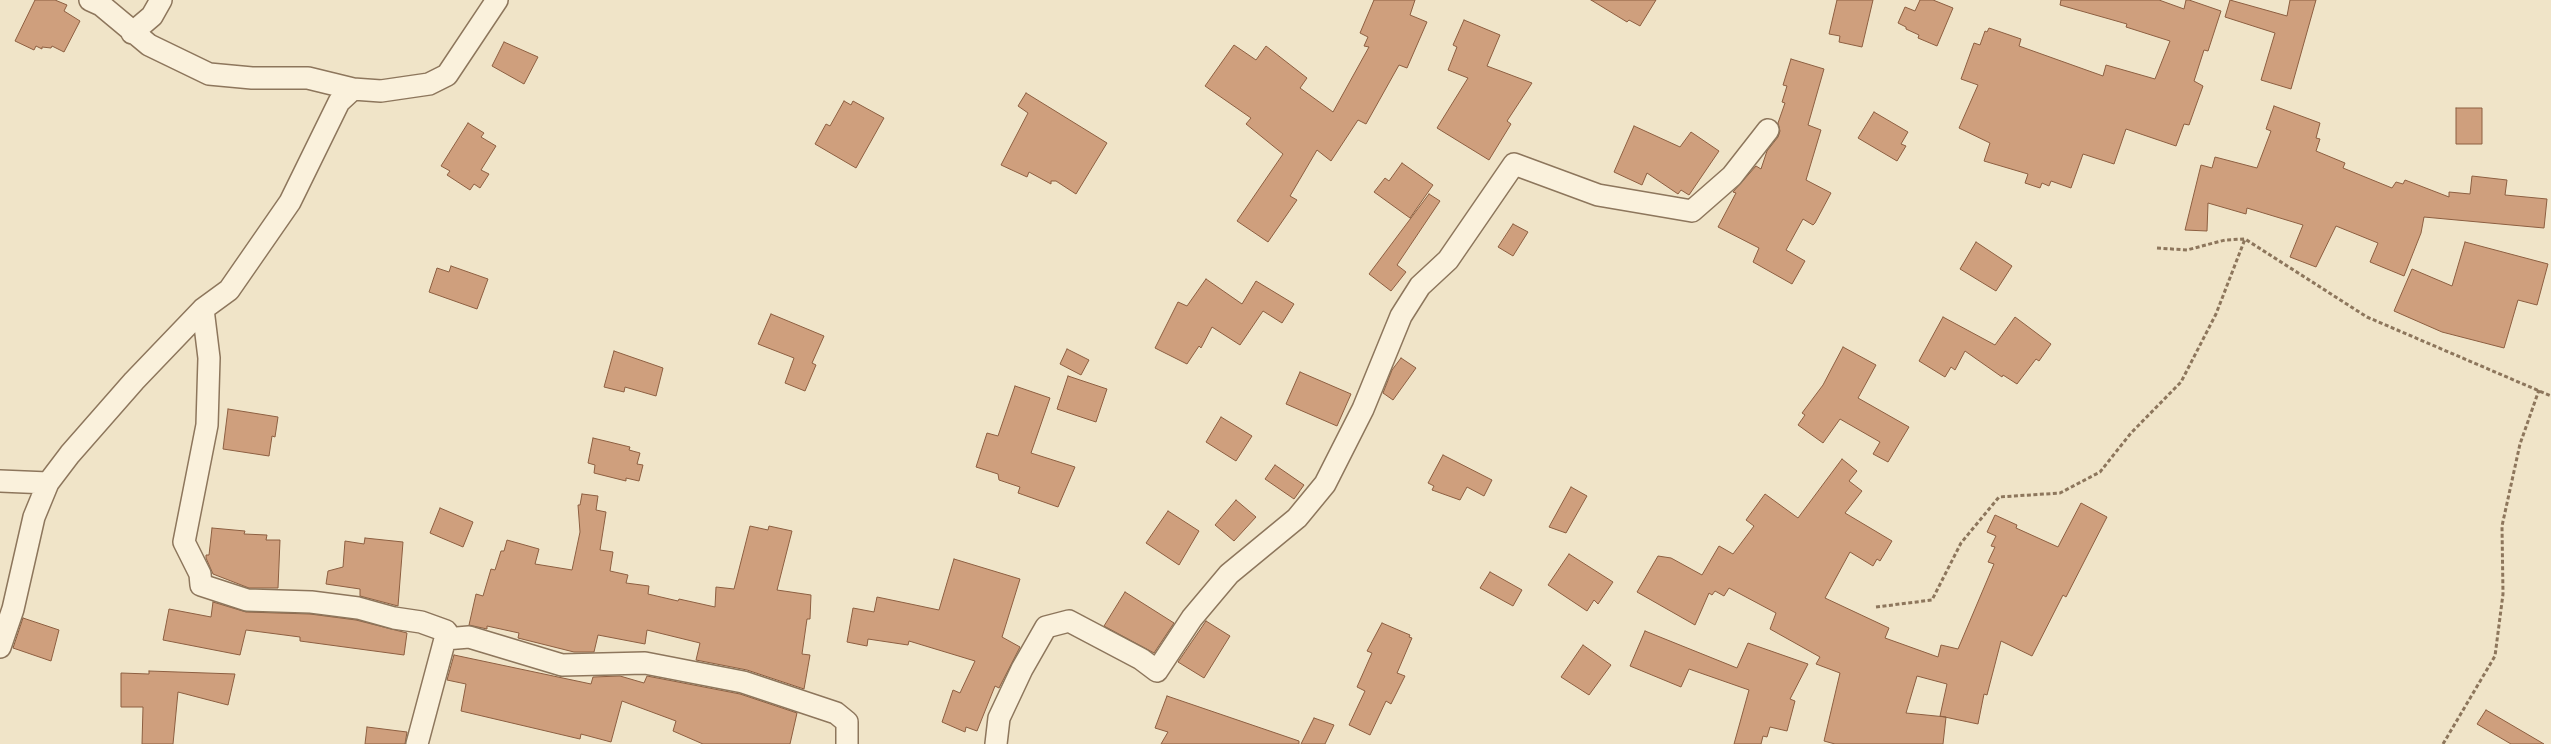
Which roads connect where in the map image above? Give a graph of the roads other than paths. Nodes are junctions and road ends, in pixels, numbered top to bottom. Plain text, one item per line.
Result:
1 (90, 0) edge
2 (161, 0) edge
3 (497, 0) edge
4 (132, 33) junction
5 (353, 89) junction
6 (1768, 130) dead end
7 (203, 309) junction
8 (0, 481) edge
9 (48, 483) junction
10 (451, 638) junction
11 (0, 647) edge
12 (417, 744) edge
13 (847, 744) edge
14 (996, 744) edge

1 - 4 street
2 - 4 street
3 - 5 street
4 - 5 street
5 - 7 street
6 - 14 street
7 - 9 street
7 - 10 street
8 - 9 street
9 - 11 street
10 - 12 street
10 - 13 street

